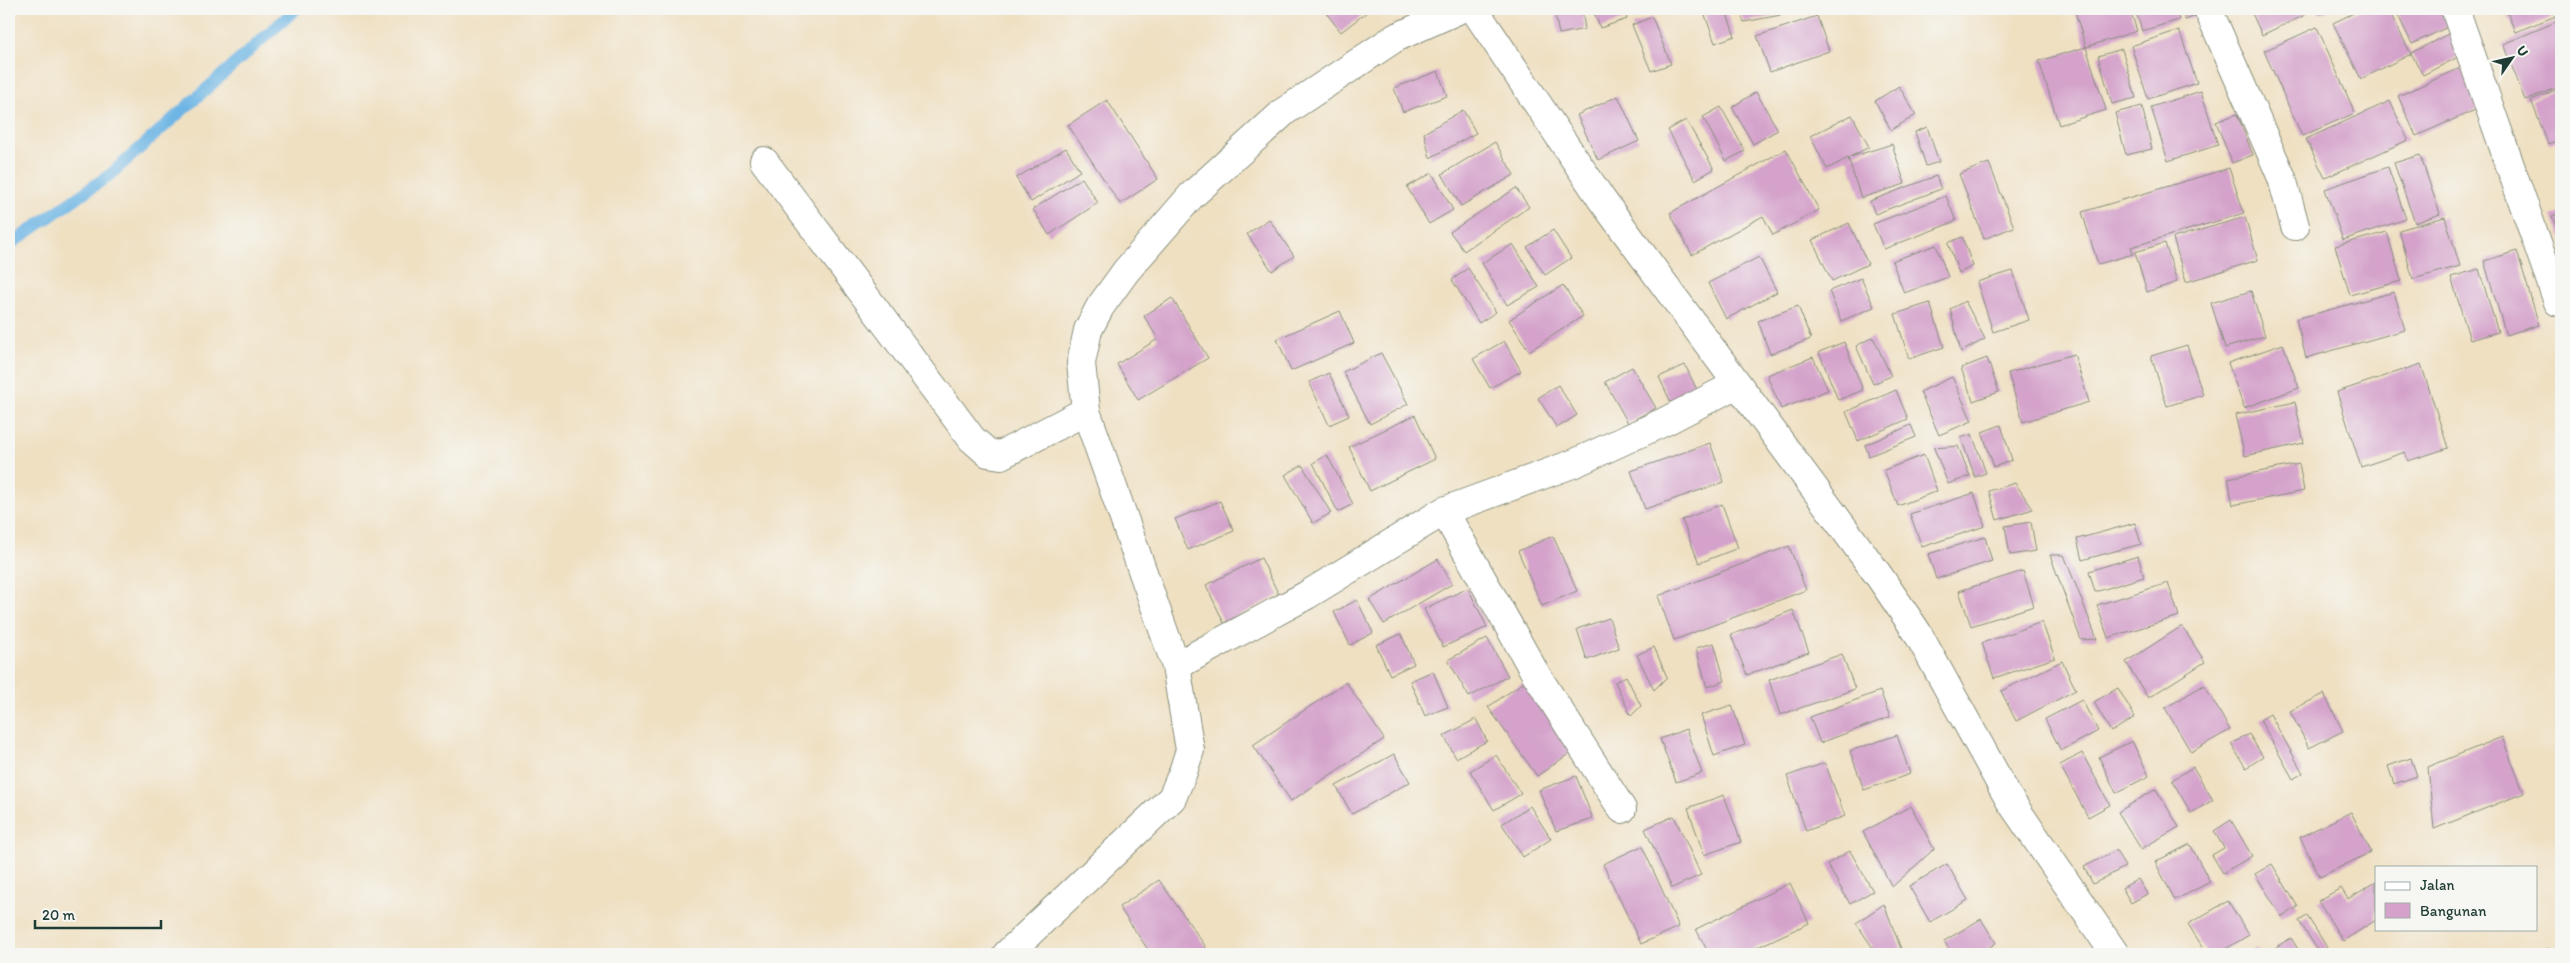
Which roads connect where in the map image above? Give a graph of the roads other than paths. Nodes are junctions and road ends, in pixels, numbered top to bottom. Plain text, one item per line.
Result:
1 (1460, 9) edge
2 (1474, 9) edge
3 (2208, 9) edge
4 (2455, 9) edge
5 (764, 160) dead end
6 (2295, 226) dead end
7 (2558, 302) dead end
8 (1737, 384) junction
9 (1086, 411) junction
10 (1444, 511) junction
11 (1176, 666) junction
12 (1622, 809) dead end
13 (1007, 954) edge
14 (2115, 954) edge

1 - 9 street
2 - 8 street
3 - 6 street
4 - 7 street
5 - 9 street
8 - 10 street
8 - 14 street
9 - 11 street
10 - 11 street
10 - 12 street
11 - 13 street

